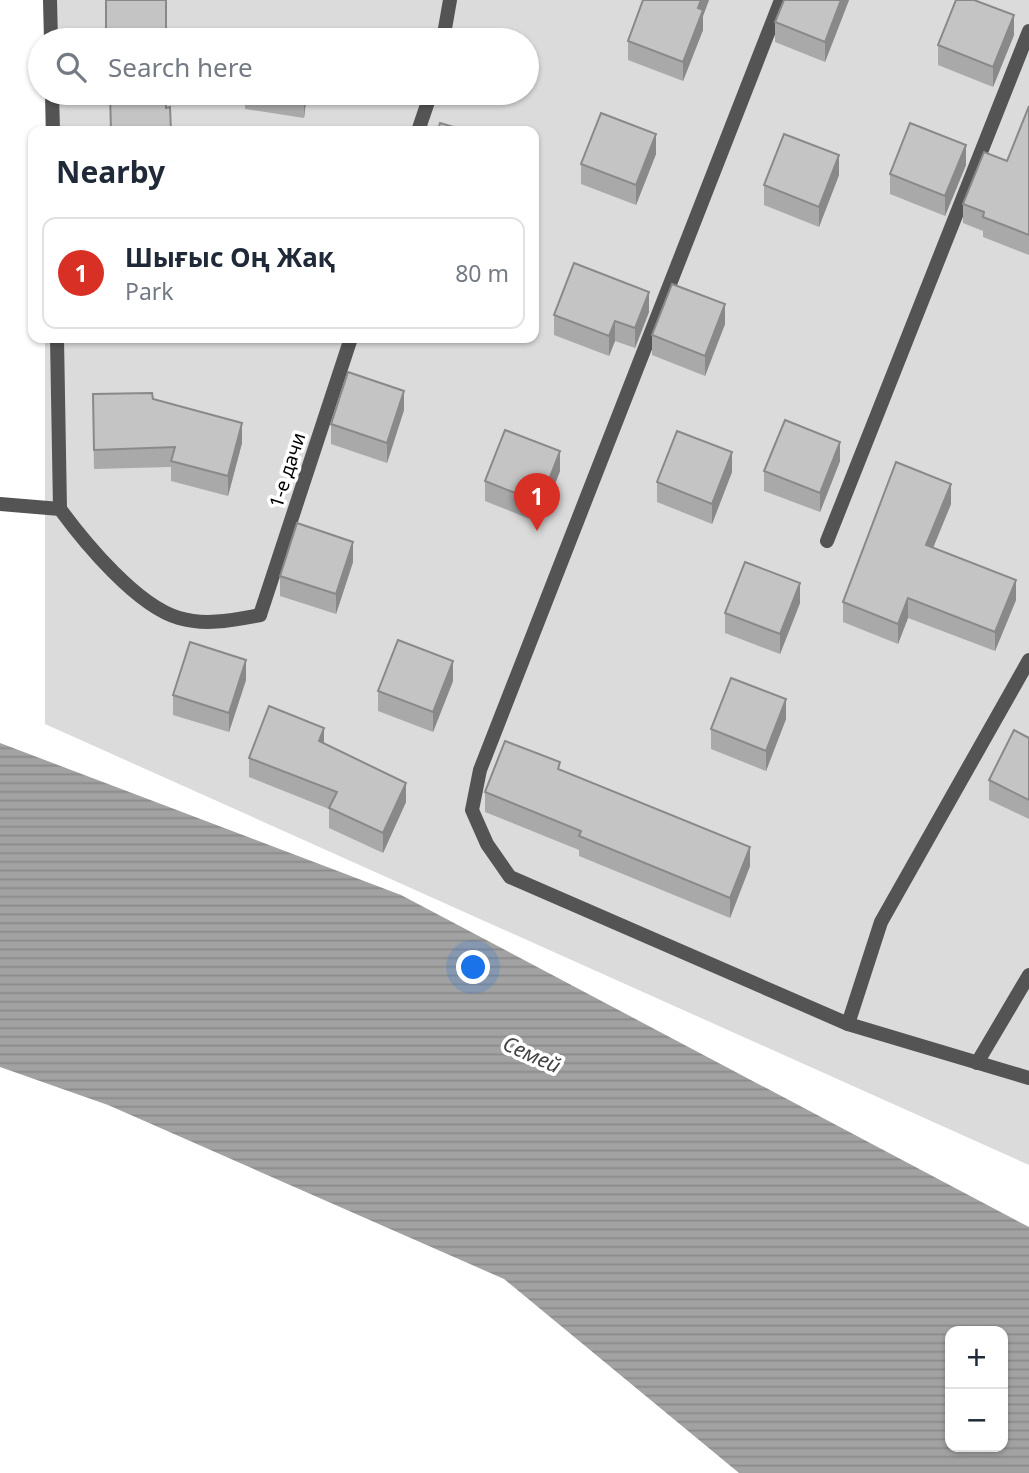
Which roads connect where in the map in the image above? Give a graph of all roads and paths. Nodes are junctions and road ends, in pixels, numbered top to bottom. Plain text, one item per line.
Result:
1 (50, 0) edge
2 (450, 0) edge
3 (781, 0) edge
4 (51, 28) edge
5 (445, 28) edge
6 (1029, 31) edge
7 (52, 105) edge
8 (427, 105) edge
9 (53, 126) edge
10 (420, 126) edge
11 (57, 343) edge
12 (349, 343) edge
13 (0, 504) edge
14 (60, 509) junction
15 (827, 541) dead end
16 (1029, 660) edge
17 (1029, 975) edge
18 (848, 1024) junction
19 (976, 1063) junction
20 (1029, 1078) edge

1 - 4 street
2 - 5 street
3 - 18 street
6 - 15 street
7 - 9 street
8 - 10 street
11 - 14 street
12 - 14 street, 1-е дачи
13 - 14 street
16 - 18 street
17 - 19 street
18 - 19 street
19 - 20 street

